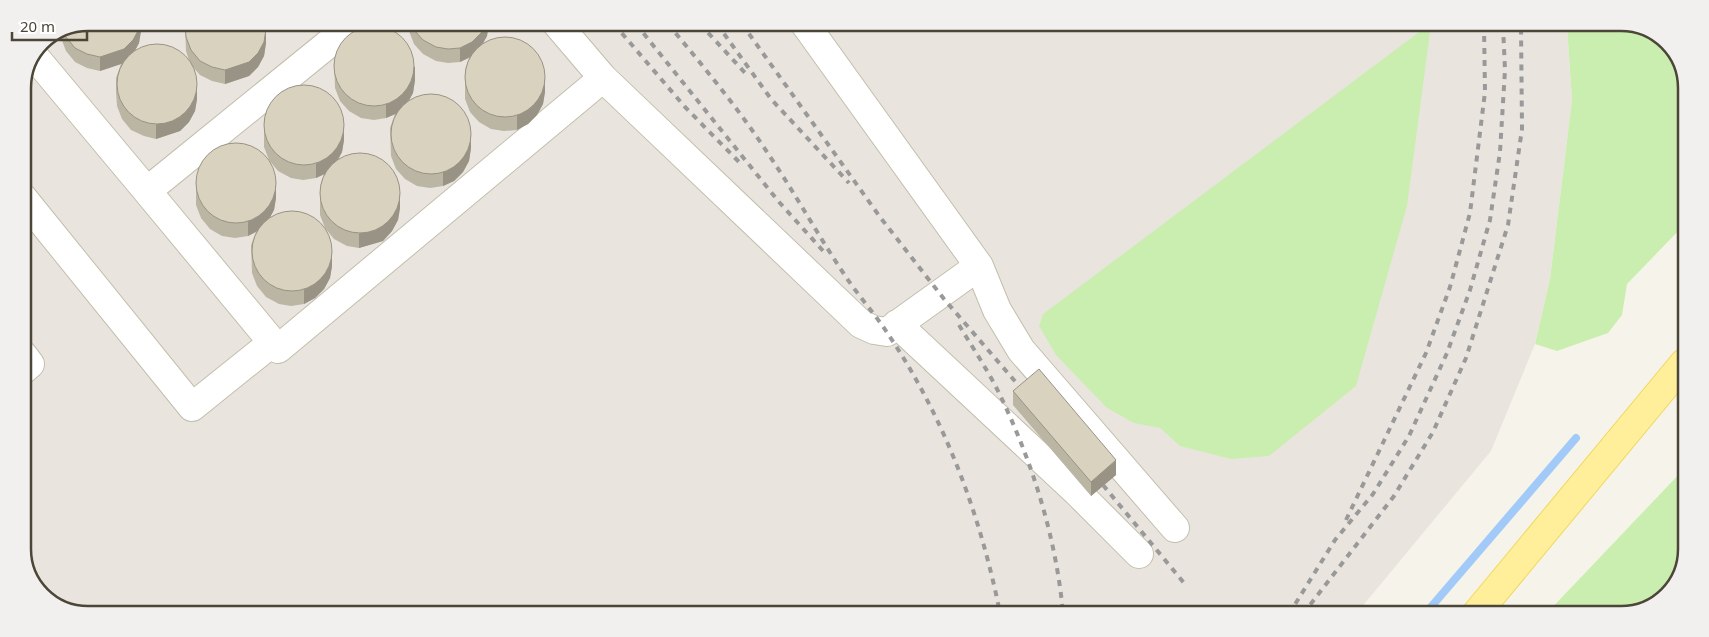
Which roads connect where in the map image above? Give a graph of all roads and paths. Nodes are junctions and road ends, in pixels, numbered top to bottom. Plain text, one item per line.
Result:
1 (344, 31) edge
2 (564, 31) edge
3 (810, 31) edge
4 (39, 62) edge
5 (603, 78) junction
6 (146, 191) junction
7 (31, 208) edge
8 (979, 266) junction
9 (897, 324) junction
10 (273, 342) junction
11 (1678, 370) edge
12 (1175, 528) dead end
13 (1139, 554) dead end
14 (1483, 606) edge

1 - 6 lane
2 - 5 lane
3 - 8 lane
4 - 6 lane
5 - 9 lane
5 - 10 lane
6 - 10 lane
7 - 10 lane
8 - 9 lane
8 - 12 lane
9 - 13 lane
11 - 14 main road

